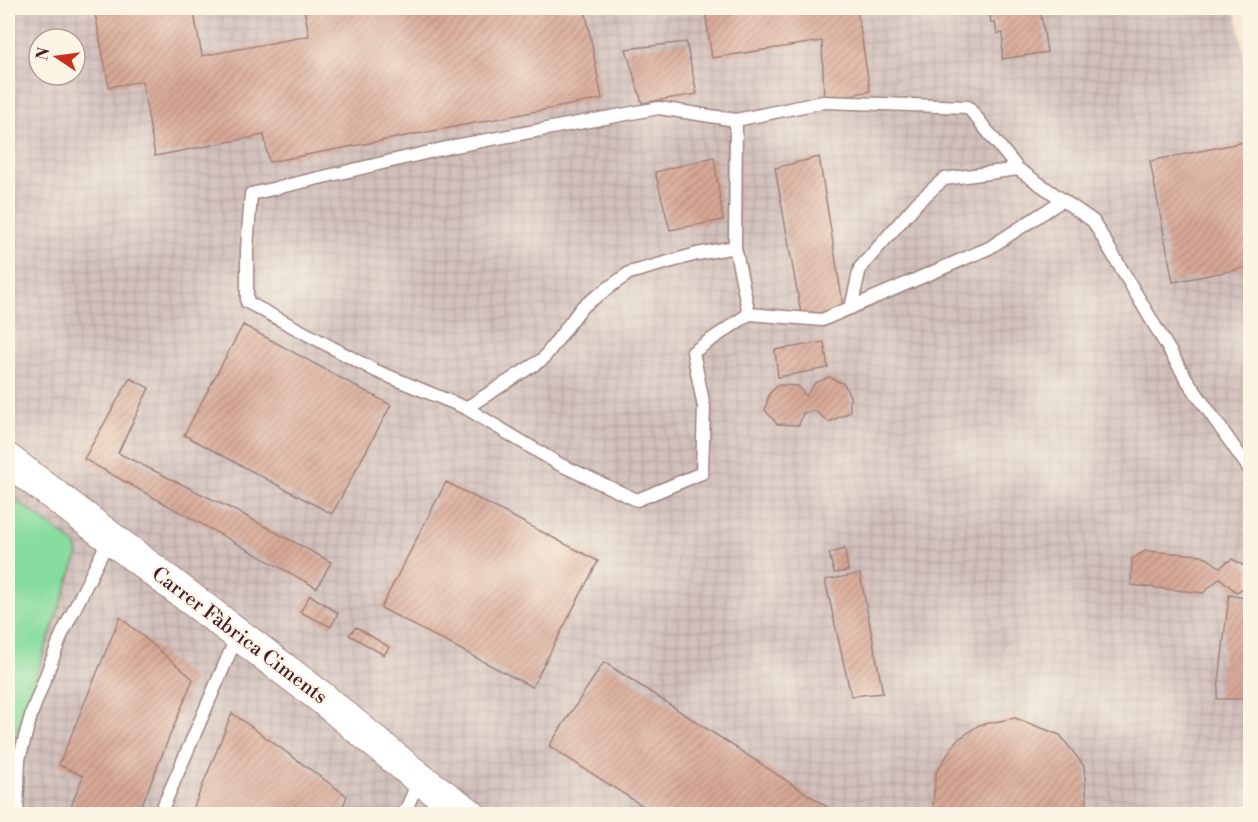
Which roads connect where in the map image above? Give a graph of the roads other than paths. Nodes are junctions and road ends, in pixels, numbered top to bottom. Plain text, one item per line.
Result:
1 (736, 120) junction
2 (1018, 169) junction
3 (1063, 200) junction
4 (735, 247) junction
5 (850, 308) junction
6 (749, 314) junction
7 (466, 408) junction
8 (8, 460) edge
9 (1251, 470) edge
10 (110, 537) junction
11 (238, 634) junction
12 (420, 778) junction
13 (17, 814) edge
14 (160, 814) edge
15 (404, 814) edge
16 (469, 814) edge

1 - 2 lane
1 - 4 lane
1 - 7 lane
2 - 3 lane
2 - 5 lane
3 - 5 lane
3 - 9 lane
4 - 6 lane
4 - 7 lane
5 - 6 lane
6 - 7 lane
8 - 10 street, Carrer Fàbrica Ciments
10 - 11 street, Carrer Fàbrica Ciments
10 - 13 lane
11 - 12 street, Carrer Fàbrica Ciments
11 - 14 lane
12 - 15 lane
12 - 16 street, Carrer Fàbrica Ciments

